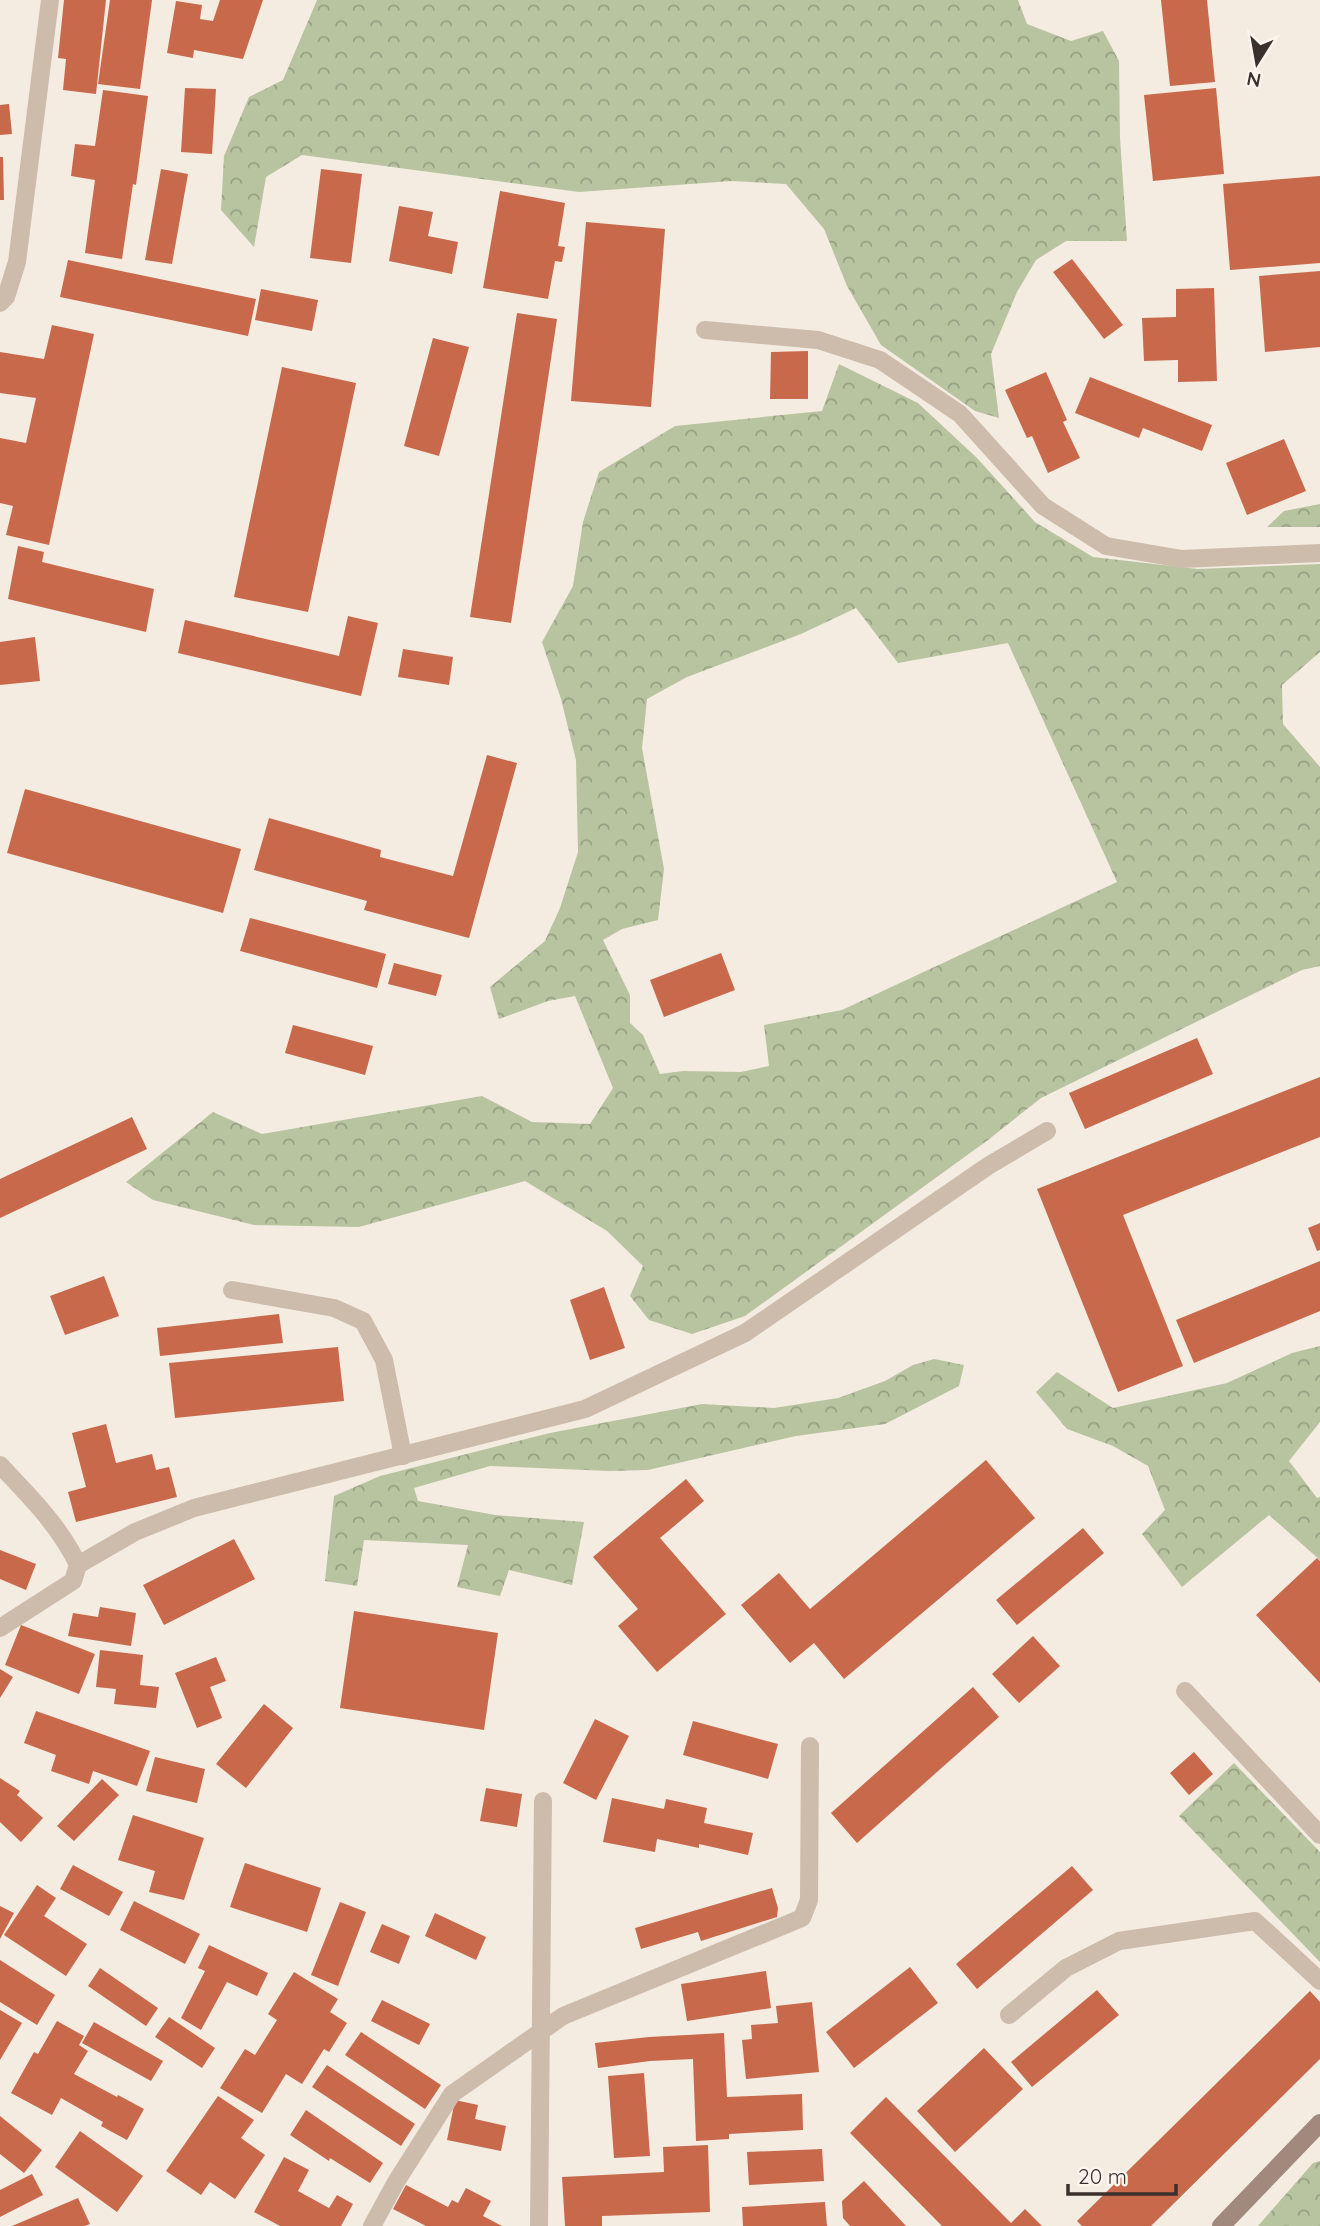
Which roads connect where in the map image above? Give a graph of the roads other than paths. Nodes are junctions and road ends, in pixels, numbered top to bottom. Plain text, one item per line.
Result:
1 (50, 0) edge
2 (0, 303) edge
3 (705, 330) dead end
4 (1320, 553) edge
5 (1047, 1131) dead end
6 (232, 1290) dead end
7 (403, 1456) junction
8 (0, 1465) edge
9 (78, 1565) junction
10 (0, 1628) edge
11 (1185, 1691) dead end
12 (810, 1745) dead end
13 (543, 1801) dead end
14 (1320, 1835) edge
15 (1320, 1981) edge
16 (1009, 2015) dead end
17 (542, 2031) junction
18 (1320, 2123) edge
19 (372, 2226) edge
20 (539, 2226) edge
21 (1221, 2226) edge

1 - 2 street
3 - 4 street
5 - 7 street
6 - 7 street
7 - 9 street
8 - 9 street
9 - 10 street
11 - 14 street
12 - 17 street
13 - 17 street
15 - 16 street
17 - 19 street
17 - 20 street
18 - 21 street

